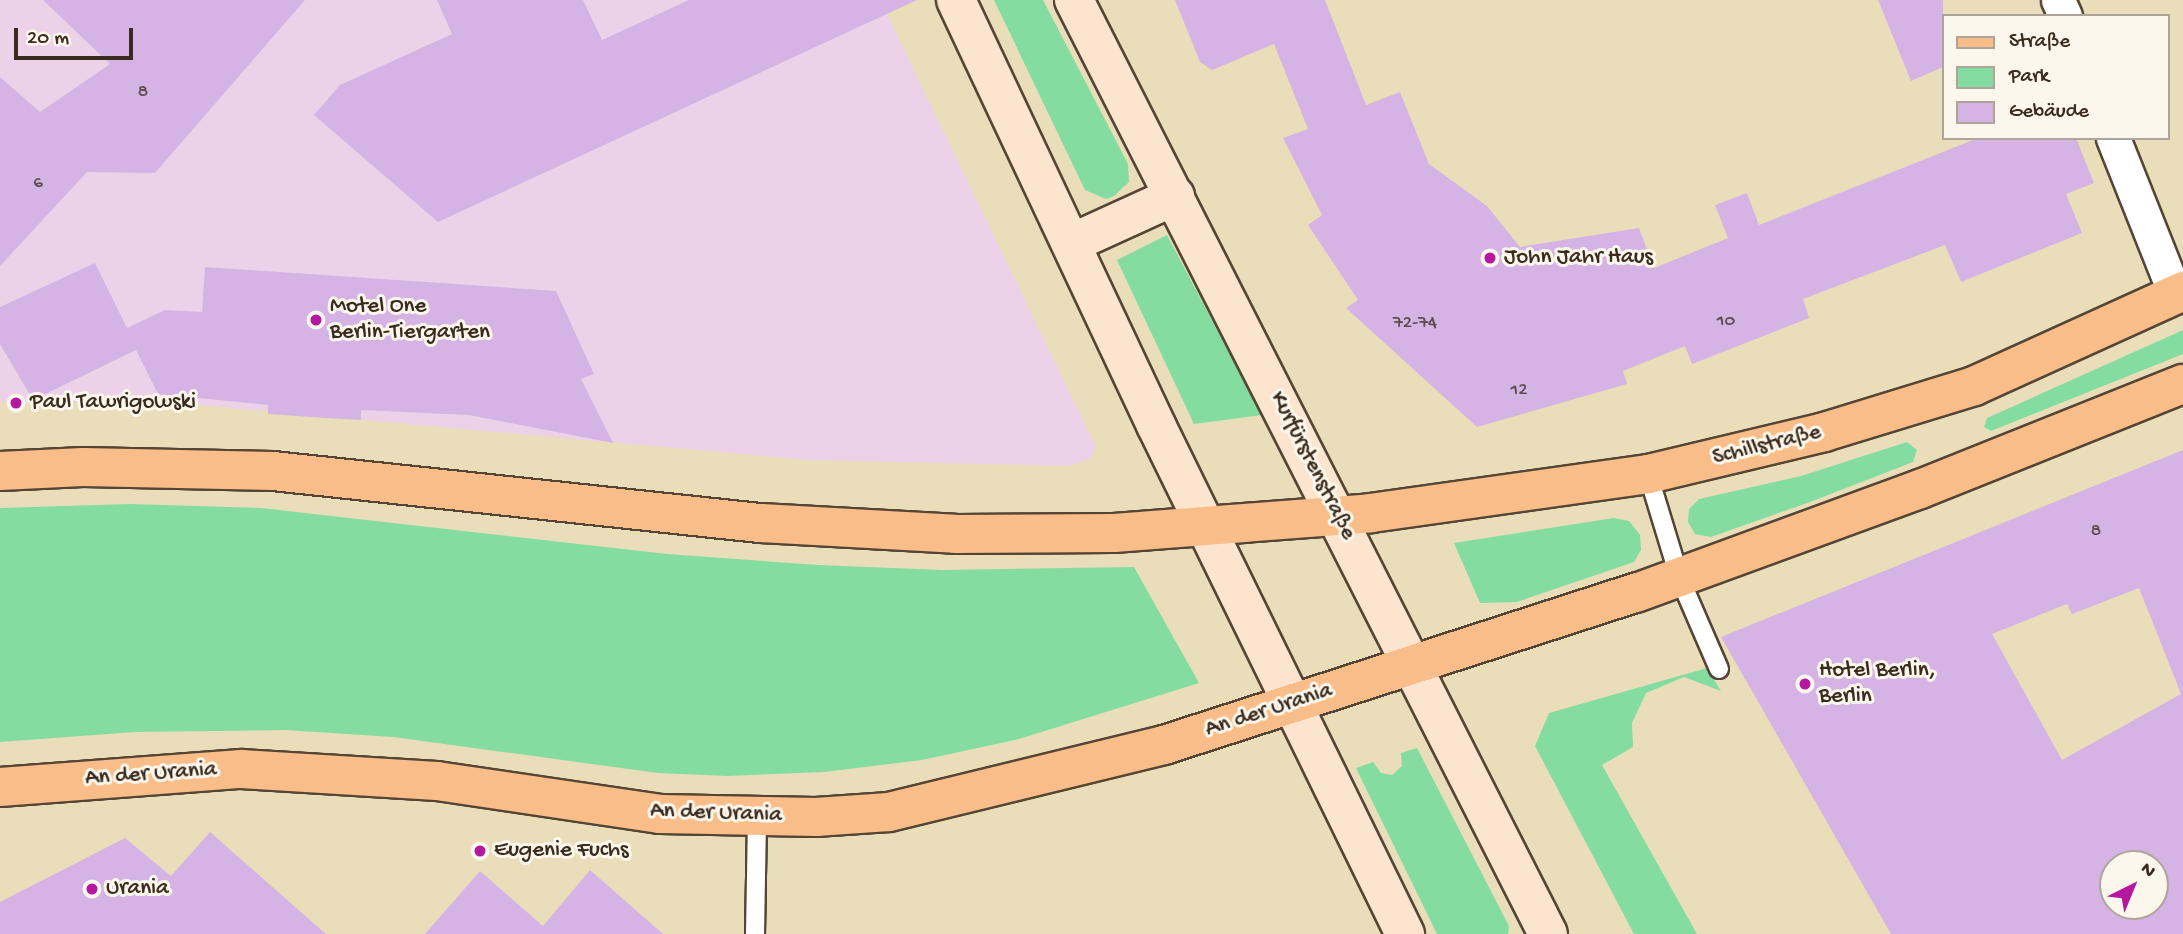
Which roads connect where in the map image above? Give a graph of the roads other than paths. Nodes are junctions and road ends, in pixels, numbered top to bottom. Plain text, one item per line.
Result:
1 (956, 0) edge
2 (1074, 0) edge
3 (2114, 140) edge
4 (1175, 197) junction
5 (1074, 242) junction
6 (2179, 292) edge
7 (2183, 384) edge
8 (0, 471) edge
9 (1647, 474) junction
10 (1338, 516) junction
11 (1205, 526) junction
12 (1679, 579) junction
13 (1413, 665) junction
14 (1719, 669) dead end
15 (1291, 704) junction
16 (0, 787) edge
17 (757, 817) junction
18 (755, 934) edge
19 (1405, 934) edge
20 (1548, 934) edge

1 - 5 main road
2 - 4 main road, Kurfürstenstraße
3 - 6 street
4 - 5 main road
4 - 10 main road, Kurfürstenstraße
5 - 11 main road
6 - 9 main road, Schillstraße
7 - 12 main road
8 - 11 main road
9 - 10 main road, Schillstraße
9 - 12 lane
10 - 11 main road
10 - 13 main road, Kurfürstenstraße
11 - 15 main road
12 - 13 main road
12 - 14 lane
13 - 15 main road, An der Urania
13 - 20 main road, Kurfürstenstraße
15 - 17 main road, An der Urania
15 - 19 main road
16 - 17 main road, An der Urania
17 - 18 lane

